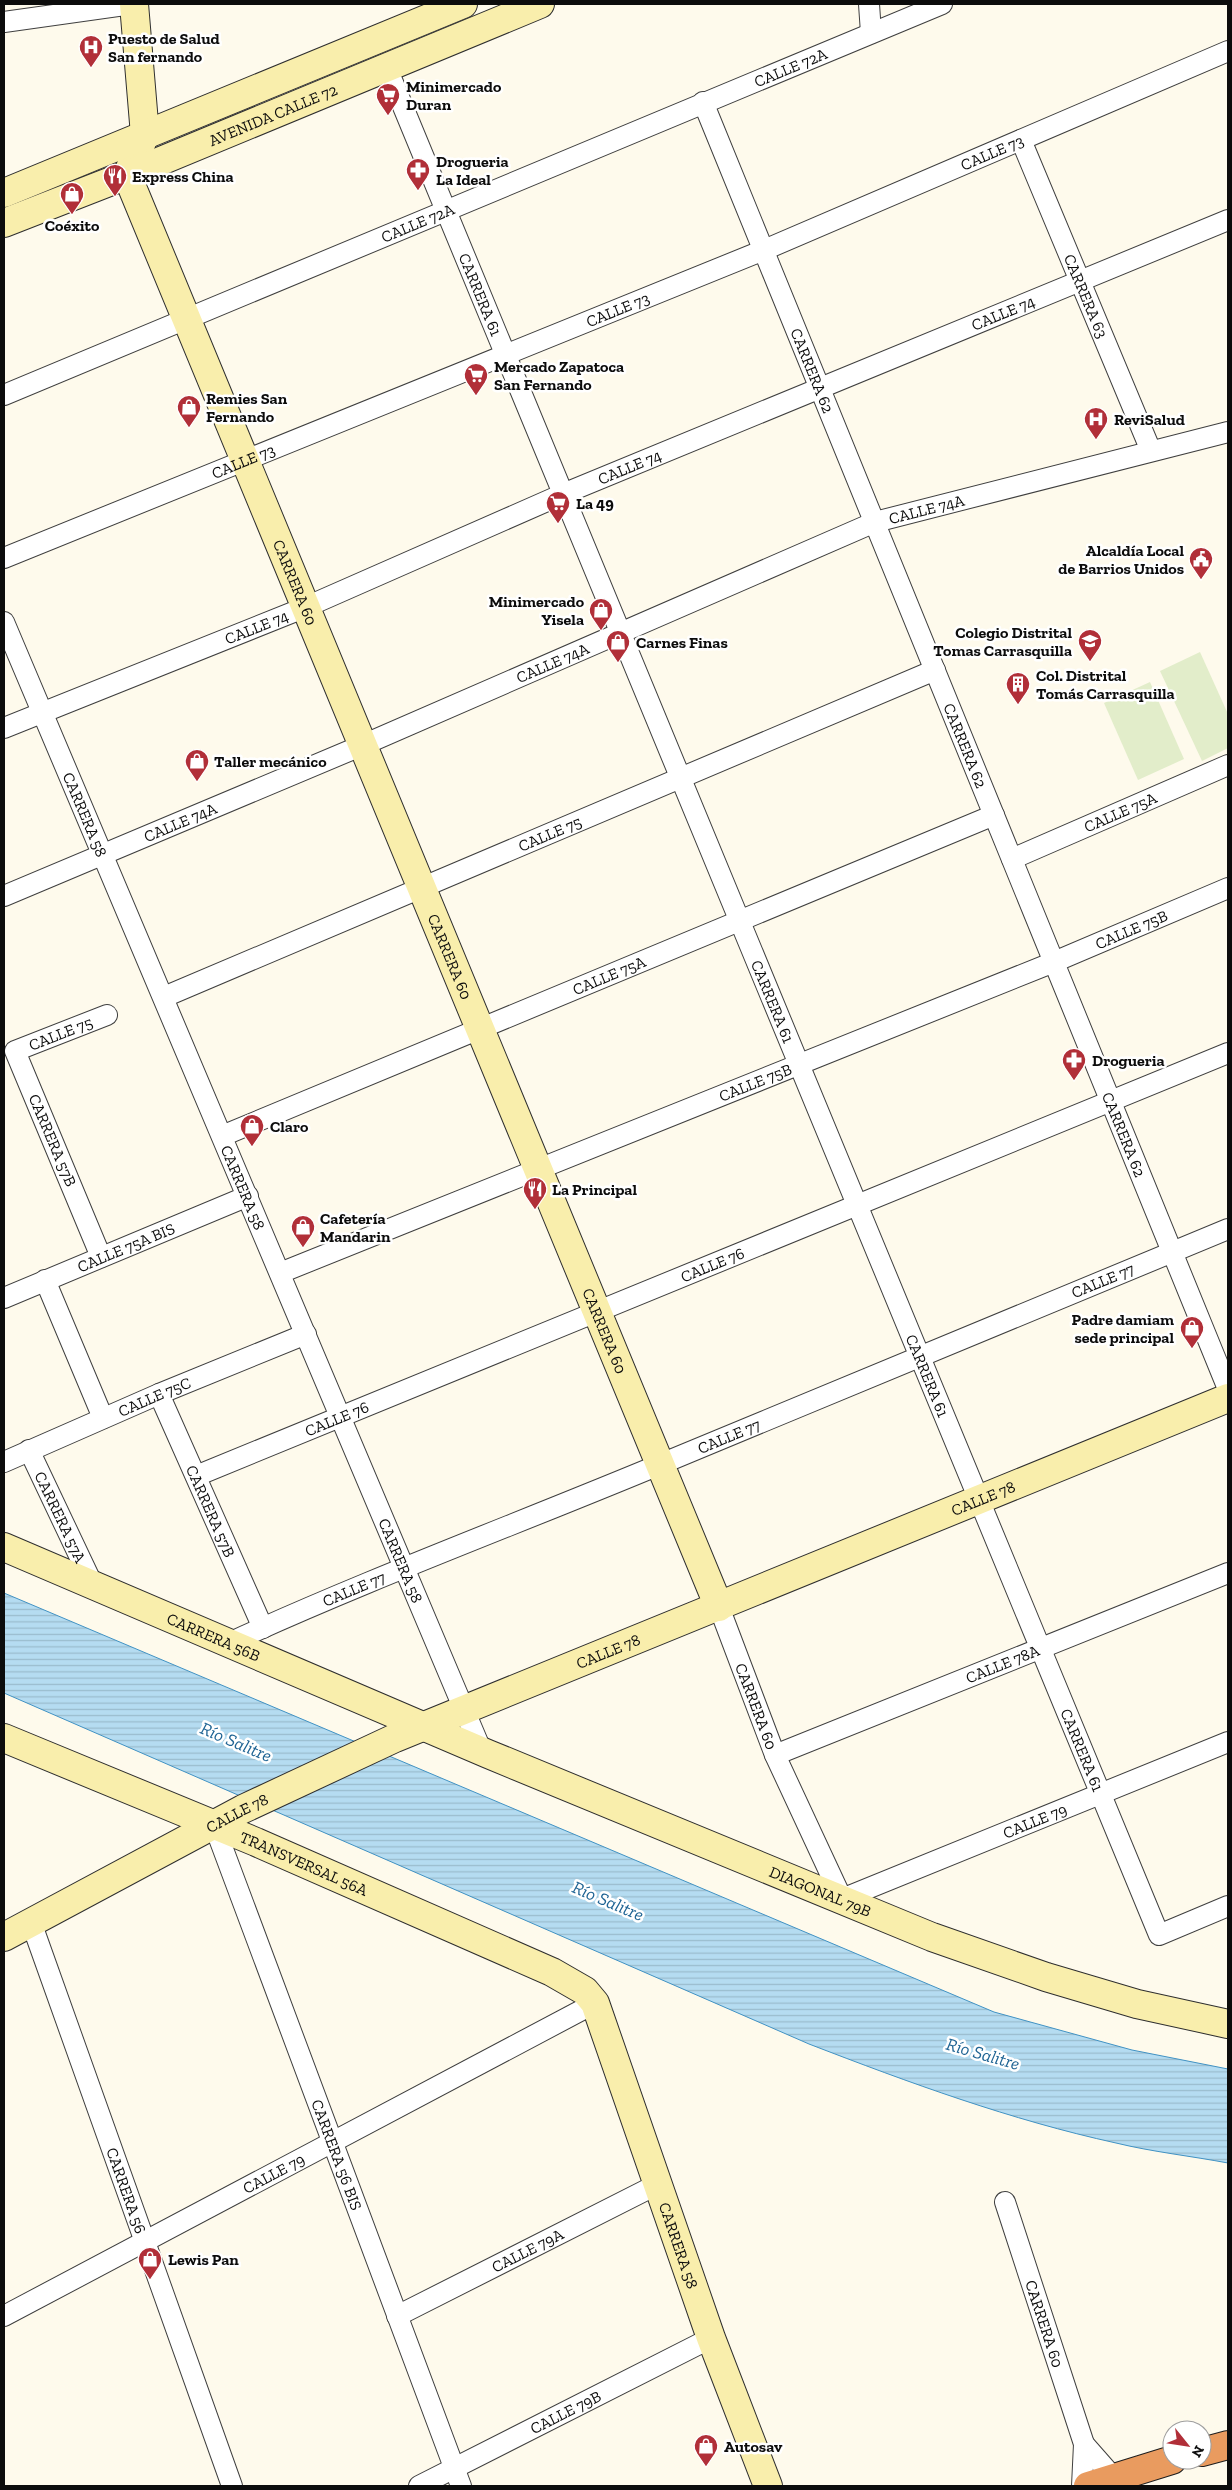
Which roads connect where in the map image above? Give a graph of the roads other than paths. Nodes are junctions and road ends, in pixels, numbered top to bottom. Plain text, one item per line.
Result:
1 (133, 4) edge
2 (463, 4) edge
3 (540, 4) edge
4 (869, 4) edge
5 (942, 4) edge
6 (12, 15) edge
7 (871, 33) junction
8 (1228, 51) edge
9 (387, 68) junction
10 (704, 102) junction
11 (144, 135) junction
12 (1021, 140) junction
13 (127, 175) junction
14 (4, 193) edge
15 (446, 210) junction
16 (1228, 220) edge
17 (4, 223) edge
18 (764, 250) junction
19 (1080, 281) junction
20 (186, 318) junction
21 (505, 354) junction
22 (820, 388) junction
23 (4, 395) edge
24 (1228, 432) edge
25 (1150, 451) junction
26 (245, 460) junction
27 (564, 494) junction
28 (875, 522) junction
29 (4, 558) edge
30 (306, 607) junction
31 (4, 622) edge
32 (621, 634) junction
33 (935, 670) junction
34 (41, 713) junction
35 (4, 728) edge
36 (363, 745) junction
37 (1228, 765) edge
38 (681, 778) junction
39 (994, 815) junction
40 (103, 854) junction
41 (1012, 859) junction
42 (1228, 888) edge
43 (422, 889) junction
44 (4, 896) edge
45 (740, 921) junction
46 (1054, 962) junction
47 (164, 998) junction
48 (107, 1015) dead end
49 (481, 1030) junction
50 (16, 1051) joint
51 (1228, 1053) edge
52 (799, 1064) junction
53 (1111, 1102) junction
54 (222, 1136) junction
55 (538, 1168) junction
56 (248, 1196) junction
57 (858, 1205) junction
58 (1228, 1229) edge
59 (1172, 1252) junction
60 (101, 1257) junction
61 (280, 1273) junction
62 (45, 1280) junction
63 (4, 1298) edge
64 (598, 1314) junction
65 (306, 1334) junction
66 (920, 1355) junction
67 (1228, 1389) edge
68 (159, 1394) junction
69 (1228, 1398) edge
70 (341, 1417) junction
71 (104, 1418) junction
72 (30, 1450) junction
73 (4, 1462) edge
74 (660, 1464) junction
75 (196, 1476) junction
76 (980, 1500) junction
77 (4, 1547) edge
78 (405, 1567) junction
79 (1228, 1573) edge
80 (92, 1583) junction
81 (719, 1607) junction
82 (263, 1628) junction
83 (229, 1643) junction
84 (1041, 1648) junction
85 (466, 1709) junction
86 (424, 1726) junction
87 (4, 1738) edge
88 (1228, 1742) edge
89 (482, 1752) junction
90 (775, 1755) junction
91 (1101, 1794) junction
92 (214, 1824) junction
93 (842, 1899) junction
94 (1228, 1906) edge
95 (31, 1922) junction
96 (4, 1937) edge
97 (595, 2002) junction
98 (1228, 2024) edge
99 (332, 2142) junction
100 (658, 2184) junction
101 (1005, 2202) dead end
102 (145, 2241) junction
103 (4, 2316) edge
104 (397, 2316) junction
105 (711, 2338) junction
106 (1084, 2444) junction
107 (1228, 2445) edge
108 (1212, 2449) edge
109 (1162, 2463) edge
110 (458, 2477) edge
111 (1113, 2477) junction
112 (232, 2486) edge
113 (419, 2486) edge
114 (768, 2486) edge
115 (1082, 2486) edge
116 (1088, 2486) edge

1 - 6 street
1 - 11 main road
2 - 11 main road, AVENIDA CALLE 72
3 - 9 main road, AVENIDA CALLE 72
4 - 7 street
5 - 7 street, CALLE 72A
7 - 10 street, CALLE 72A
8 - 12 street, CALLE 73
9 - 13 main road, AVENIDA CALLE 72
9 - 15 street, CARRERA 61
10 - 15 street, CALLE 72A
10 - 18 street, CARRERA 62
11 - 13 main road
11 - 14 main road, AVENIDA CALLE 72
12 - 18 street, CALLE 73
12 - 19 street, CARRERA 63
13 - 17 main road, AVENIDA CALLE 72
13 - 20 main road, CARRERA 60
15 - 20 street, CALLE 72A
15 - 21 street, CARRERA 61
16 - 19 street, CALLE 74
18 - 21 street, CALLE 73
18 - 22 street, CARRERA 62
19 - 22 street, CALLE 74
19 - 25 street, CARRERA 63
20 - 23 street, CALLE 72A
20 - 26 main road, CARRERA 60
21 - 26 street, CALLE 73
21 - 27 street, CARRERA 61
22 - 27 street, CALLE 74
22 - 28 street, CARRERA 62
24 - 25 street, CALLE 74A
25 - 28 street, CALLE 74A
26 - 29 street, CALLE 73
26 - 30 main road, CARRERA 60
27 - 30 street, CALLE 74
27 - 32 street, CARRERA 61
28 - 32 street, CALLE 74A
28 - 33 street, CARRERA 62
30 - 34 street, CALLE 74
30 - 36 main road, CARRERA 60
31 - 34 street, CARRERA 58
32 - 36 street, CALLE 74A
32 - 38 street, CARRERA 61
33 - 38 street, CALLE 75
33 - 39 street, CARRERA 62
34 - 35 street, CALLE 74
34 - 40 street, CARRERA 58
36 - 40 street, CALLE 74A
36 - 43 main road, CARRERA 60
37 - 41 street, CALLE 75A
38 - 43 street, CALLE 75
38 - 45 street, CARRERA 61
39 - 41 street, CARRERA 62
39 - 45 street, CALLE 75A
40 - 44 street, CALLE 74A
40 - 47 street, CARRERA 58
41 - 46 street, CARRERA 62
42 - 46 street, CALLE 75B
43 - 47 street, CALLE 75
43 - 49 main road, CARRERA 60
45 - 49 street, CALLE 75A
45 - 52 street, CARRERA 61
46 - 52 street, CALLE 75B
46 - 53 street, CARRERA 62
47 - 54 street, CARRERA 58
48 - 50 street, CALLE 75
49 - 54 street, CALLE 75A
49 - 55 main road, CARRERA 60
50 - 60 street, CARRERA 57B
51 - 53 street, CALLE 76
52 - 55 street, CALLE 75B
52 - 57 street, CARRERA 61
53 - 57 street, CALLE 76
53 - 59 street, CARRERA 62
54 - 56 street, CARRERA 58
55 - 61 street, CALLE 75B
55 - 64 main road, CARRERA 60
56 - 60 street, CALLE 75A BIS
56 - 61 street, CARRERA 58
57 - 64 street, CALLE 76
57 - 66 street, CARRERA 61
58 - 59 street, CALLE 77
59 - 66 street, CALLE 77
59 - 67 street, CARRERA 62
60 - 62 street, CALLE 75A BIS
61 - 65 street, CARRERA 58
62 - 63 street, CALLE 75A BIS
62 - 71 street
64 - 70 street, CALLE 76
64 - 74 main road, CARRERA 60
65 - 68 street, CALLE 75C
65 - 70 street, CARRERA 58
66 - 74 street, CALLE 77
66 - 76 street, CARRERA 61
68 - 71 street, CALLE 75C
68 - 75 street, CARRERA 57B
69 - 76 main road, CALLE 78
70 - 75 street, CALLE 76
70 - 78 street, CARRERA 58
71 - 72 street, CALLE 75C
72 - 73 street, CALLE 75C
72 - 80 street, CARRERA 57A
74 - 78 street, CALLE 77
74 - 81 main road, CARRERA 60
75 - 82 street, CARRERA 57B
76 - 81 main road, CALLE 78
76 - 84 street, CARRERA 61
77 - 80 main road, CARRERA 56B
78 - 82 street, CALLE 77
78 - 85 street, CARRERA 58
79 - 84 street, CALLE 78A
80 - 83 main road, CARRERA 56B
81 - 85 main road, CALLE 78
81 - 90 street, CARRERA 60
82 - 83 street, CALLE 77
83 - 86 main road, CARRERA 56B
84 - 90 street, CALLE 78A
84 - 91 street, CARRERA 61
85 - 86 main road, CALLE 78
85 - 89 street, CARRERA 58
86 - 89 main road, DIAGONAL 79B
86 - 92 main road, CALLE 78
87 - 92 main road, TRANSVERSAL 56A
88 - 91 street, CALLE 79
89 - 93 main road, DIAGONAL 79B
90 - 93 street, CARRERA 60
91 - 93 street, CALLE 79
91 - 94 street, CARRERA 61
92 - 95 main road, CALLE 78
92 - 97 main road, TRANSVERSAL 56A
92 - 99 street, CARRERA 56 BIS
93 - 98 main road, DIAGONAL 79B
95 - 96 main road, CALLE 78
95 - 102 street, CARRERA 56
97 - 99 street, CALLE 79
97 - 100 main road, CARRERA 58
99 - 102 street, CALLE 79
99 - 104 street, CARRERA 56 BIS
100 - 104 street, CALLE 79A
100 - 105 main road, CARRERA 58
101 - 106 street, CARRERA 60
102 - 103 street, CALLE 79
102 - 112 street, CARRERA 56
104 - 110 street, CARRERA 56 BIS
105 - 110 street, CALLE 79B
105 - 114 main road, CARRERA 58
106 - 111 street, CARRERA 60
106 - 115 street, CARRERA 60
107 - 108 highway
109 - 111 highway
110 - 113 street, CALLE 79B
111 - 116 highway

